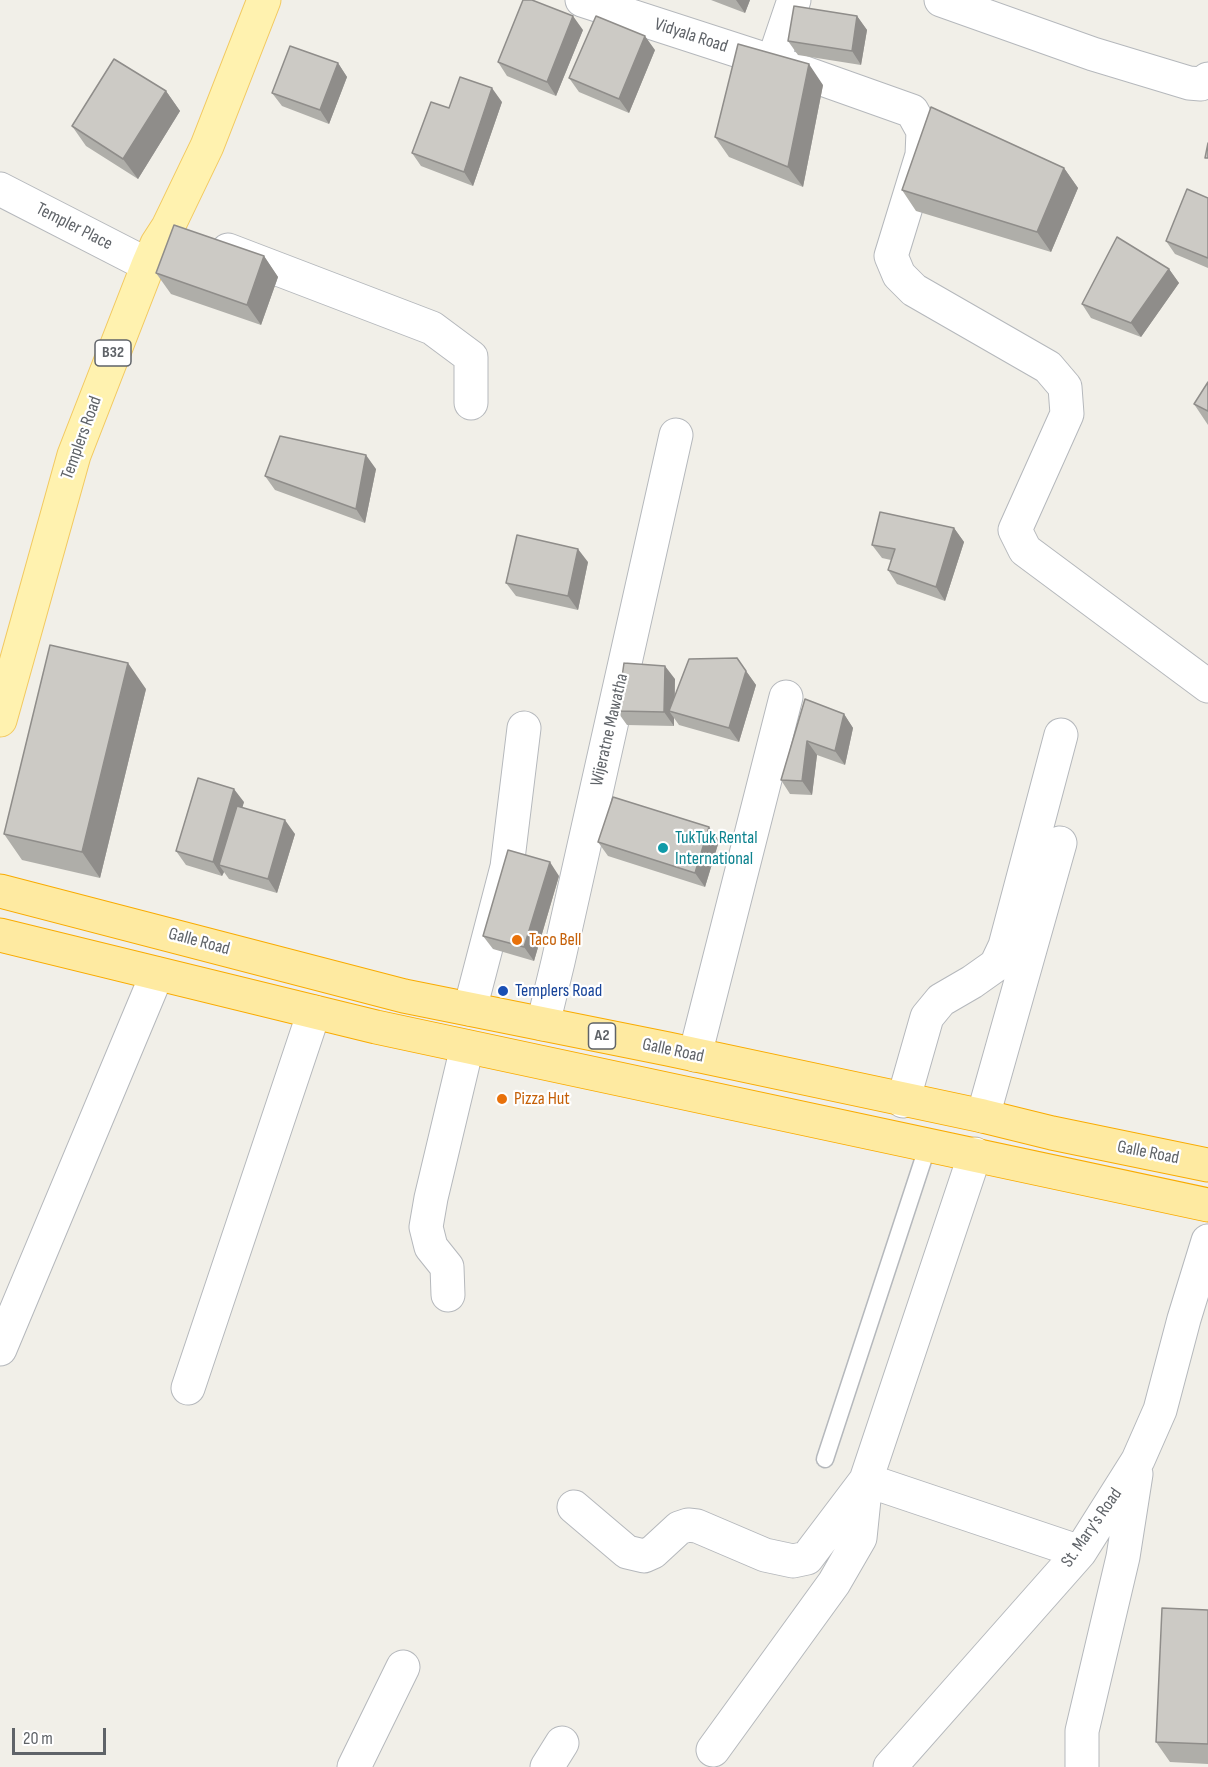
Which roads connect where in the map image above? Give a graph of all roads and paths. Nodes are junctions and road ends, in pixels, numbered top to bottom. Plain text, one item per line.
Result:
1 (264, 0) edge
2 (582, 0) edge
3 (795, 0) edge
4 (941, 0) edge
5 (773, 62) junction
6 (1208, 79) edge
7 (0, 189) edge
8 (187, 234) junction
9 (148, 266) junction
10 (471, 403) dead end
11 (676, 435) dead end
12 (1208, 686) edge
13 (786, 697) dead end
14 (0, 720) edge
15 (524, 728) dead end
16 (1061, 735) dead end
17 (1060, 843) dead end
18 (0, 891) edge
19 (0, 935) edge
20 (157, 974) junction
21 (470, 1009) junction
22 (314, 1012) junction
23 (543, 1024) junction
24 (466, 1047) junction
25 (695, 1055) junction
26 (903, 1101) junction
27 (983, 1116) junction
28 (928, 1145) junction
29 (975, 1154) junction
30 (1208, 1165) edge
31 (1208, 1205) edge
32 (1208, 1241) edge
33 (448, 1295) dead end
34 (0, 1349) edge
35 (188, 1388) dead end
36 (825, 1459) dead end
37 (1138, 1460) junction
38 (866, 1480) junction
39 (574, 1508) dead end
40 (1080, 1552) junction
41 (403, 1667) dead end
42 (713, 1750) dead end
43 (354, 1767) edge
44 (890, 1767) edge
45 (1082, 1767) edge

1 - 8 main road, Templers Road / B32
2 - 5 street, Vidyala Road
3 - 5 street
4 - 6 street
5 - 12 street, Vidyala Road
7 - 9 street, Templer Place
8 - 9 main road, Templers Road / B32
8 - 10 street
9 - 14 main road, Templers Road / B32
11 - 23 street, Wijeratne Mawatha
13 - 25 street
15 - 21 street
16 - 26 street
17 - 27 street
18 - 21 highway, Galle Road / A2
19 - 20 highway, Galle Road / A2
20 - 22 highway, Galle Road / A2
20 - 34 street
21 - 23 highway, Galle Road / A2
22 - 24 highway, Galle Road / A2
22 - 35 street
23 - 25 highway, Galle Road / A2
24 - 28 highway, Galle Road / A2
24 - 33 street
25 - 26 highway, Galle Road / A2
26 - 27 highway, Galle Road / A2
27 - 30 highway, Galle Road / A2
28 - 29 highway, Galle Road / A2
28 - 36 lane
29 - 31 highway, Galle Road / A2
29 - 38 street
32 - 37 street, St. Mary's Road
37 - 40 street, St. Mary's Road
37 - 45 street
38 - 39 street
38 - 40 street
38 - 42 street
40 - 44 street, St. Mary's Road
41 - 43 street

